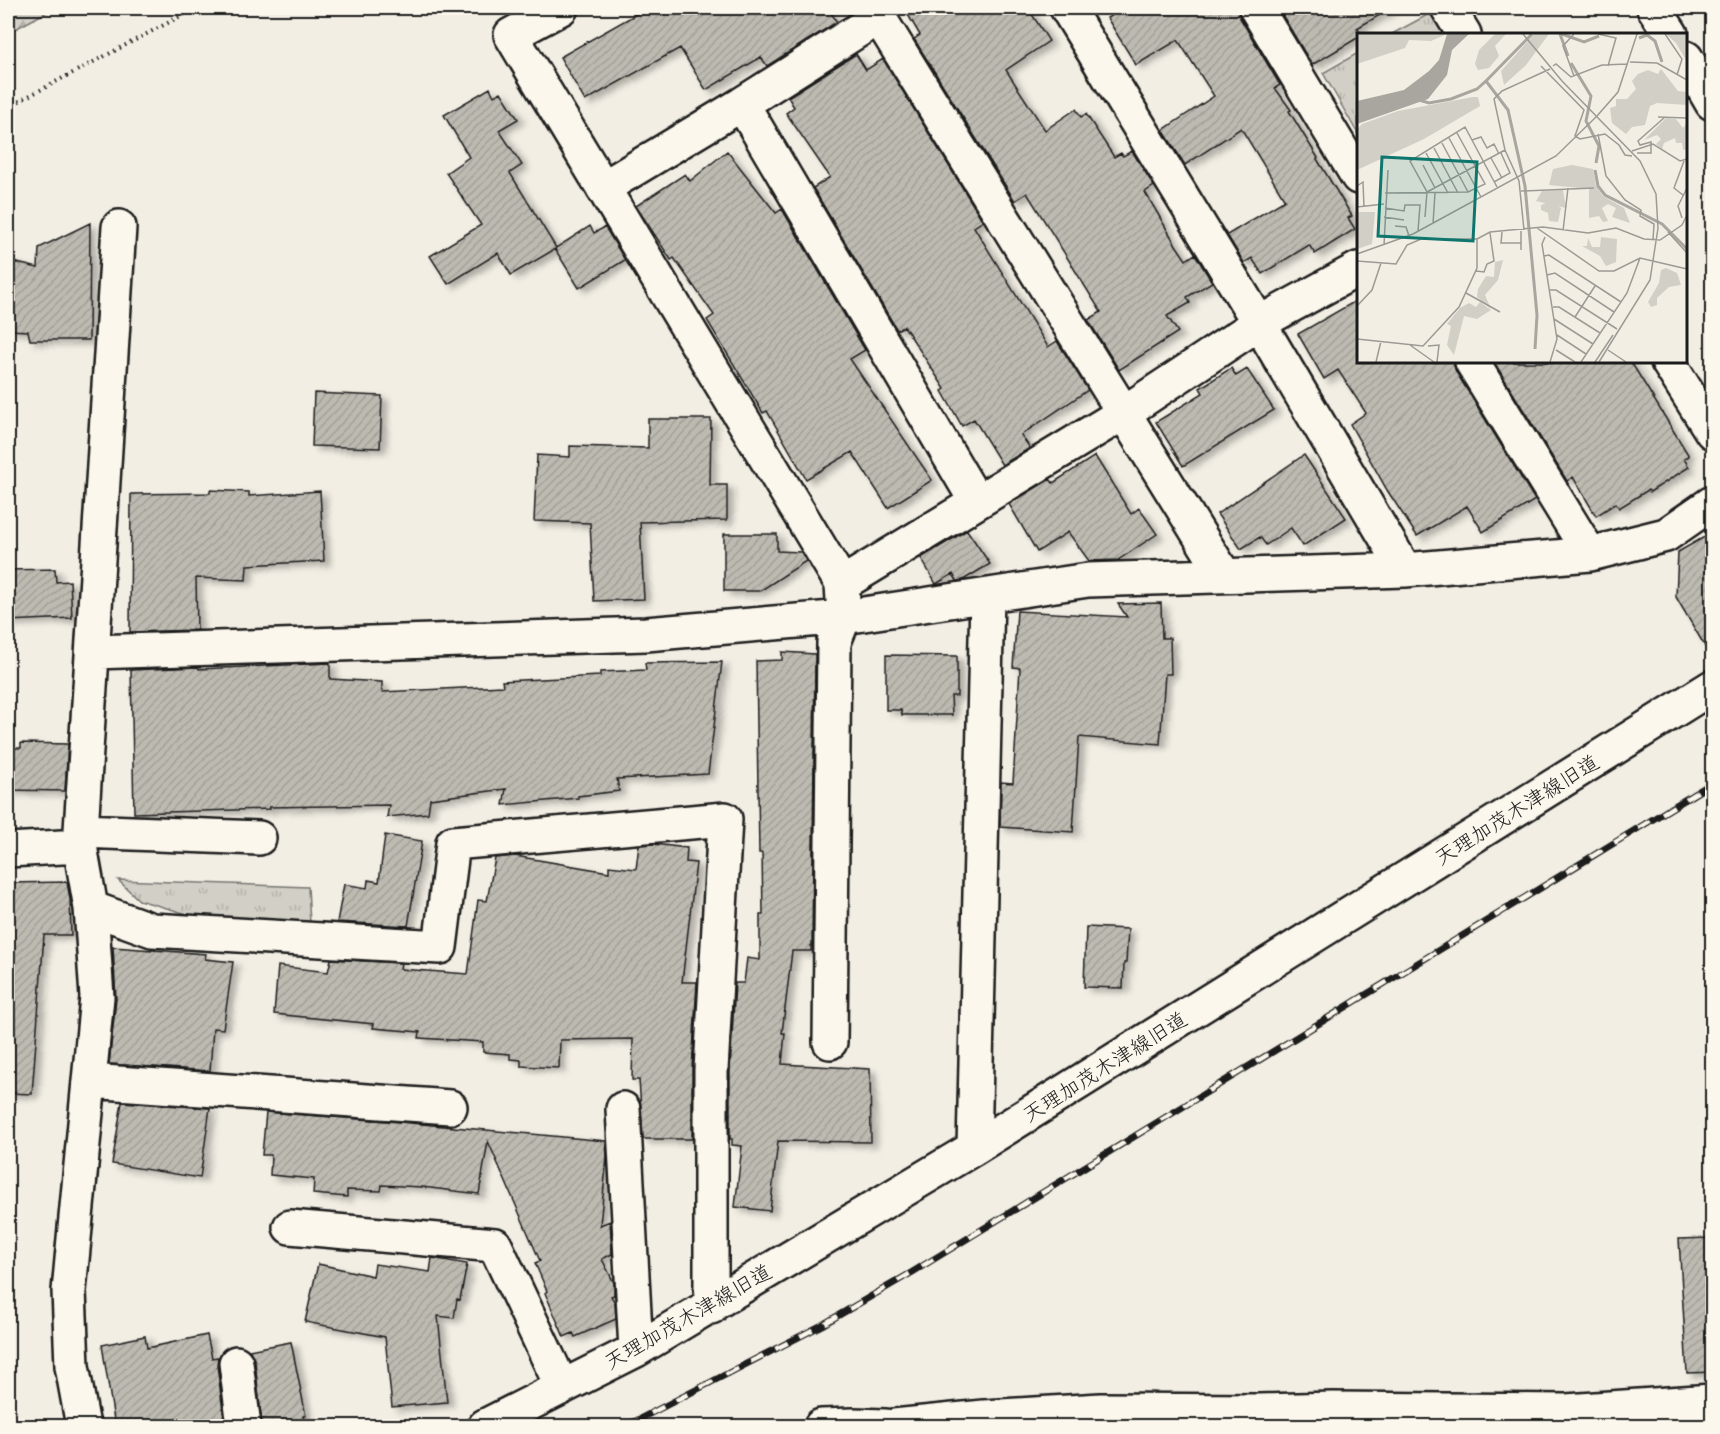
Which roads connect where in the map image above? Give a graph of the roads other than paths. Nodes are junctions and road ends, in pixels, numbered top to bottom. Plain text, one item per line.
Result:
1 (561, 8) edge
2 (1067, 8) edge
3 (1256, 8) edge
4 (1448, 8) edge
5 (1654, 8) edge
6 (876, 12) edge
7 (1463, 33) edge
8 (1670, 33) edge
9 (1694, 65) edge
10 (1713, 103) edge
11 (742, 104) junction
12 (1357, 174) edge
13 (603, 188) junction
14 (119, 227) dead end
15 (1357, 270) edge
16 (1259, 324) junction
17 (1473, 363) edge
18 (1669, 363) edge
19 (1125, 412) junction
20 (1713, 432) edge
21 (976, 501) junction
22 (1713, 503) edge
23 (1590, 554) junction
24 (1405, 570) junction
25 (1224, 575) junction
26 (842, 584) junction
27 (987, 596) junction
28 (844, 617) junction
29 (93, 652) junction
30 (1713, 687) edge
31 (259, 838) dead end
32 (81, 839) junction
33 (8, 850) edge
34 (91, 908) junction
35 (830, 1042) dead end
36 (90, 1081) junction
37 (450, 1107) dead end
38 (623, 1109) dead end
39 (974, 1148) junction
40 (290, 1227) dead end
41 (711, 1306) junction
42 (636, 1350) junction
43 (236, 1363) dead end
44 (562, 1387) junction
45 (1713, 1401) edge
46 (83, 1426) edge
47 (244, 1426) edge
48 (485, 1426) edge
49 (821, 1426) edge
50 (886, 1426) edge
51 (894, 1426) edge

1 - 13 street
2 - 16 street
3 - 12 street
4 - 7 street
5 - 8 street
6 - 11 street
6 - 19 street
9 - 10 street
11 - 13 street
11 - 21 street
13 - 26 street
14 - 29 street
15 - 16 street
16 - 19 street
16 - 24 street
17 - 23 street
18 - 20 street
19 - 21 street
19 - 25 street
21 - 26 street
22 - 23 street
23 - 24 street
24 - 25 street
25 - 27 street
26 - 28 street
27 - 28 street
27 - 39 street
28 - 29 street
28 - 35 street
29 - 32 street
30 - 39 street, 天理加茂木津線旧道
31 - 32 street
32 - 33 street
32 - 34 street
34 - 36 street
34 - 41 street
36 - 37 street
36 - 46 street
38 - 42 street
39 - 41 street, 天理加茂木津線旧道
40 - 44 street
41 - 42 street, 天理加茂木津線旧道
42 - 44 street, 天理加茂木津線旧道
43 - 47 street
44 - 48 street, 天理加茂木津線旧道
45 - 51 street
49 - 50 street

